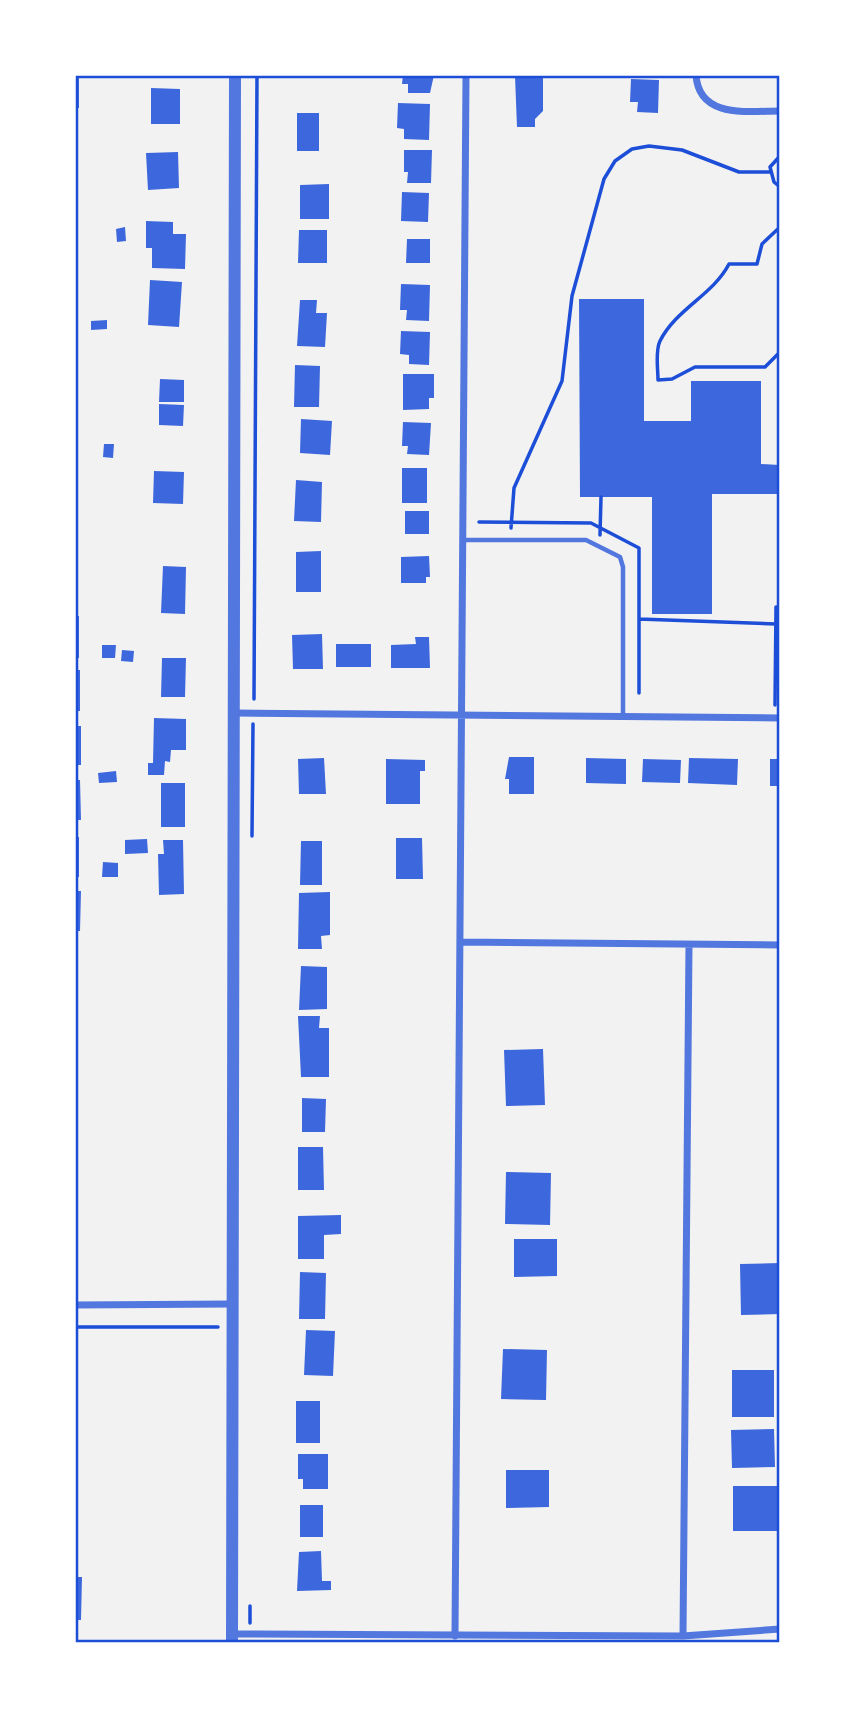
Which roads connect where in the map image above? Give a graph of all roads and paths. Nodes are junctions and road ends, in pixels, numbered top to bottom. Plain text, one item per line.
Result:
1 (234, 75) edge
2 (257, 75) edge
3 (466, 75) edge
4 (696, 75) edge
5 (780, 111) edge
6 (780, 156) edge
7 (771, 172) junction
8 (780, 187) edge
9 (780, 227) edge
10 (780, 352) edge
11 (601, 497) dead end
12 (479, 522) dead end
13 (511, 522) junction
14 (511, 528) dead end
15 (601, 528) junction
16 (601, 534) dead end
17 (465, 540) junction
18 (780, 607) edge
19 (633, 619) dead end
20 (638, 619) junction
21 (776, 624) junction
22 (639, 693) dead end
23 (254, 702) dead end
24 (775, 707) dead end
25 (235, 713) junction
26 (462, 716) junction
27 (623, 718) junction
28 (780, 718) edge
29 (460, 942) junction
30 (780, 944) edge
31 (689, 945) junction
32 (231, 1304) junction
33 (75, 1305) edge
34 (211, 1326) dead end
35 (75, 1327) edge
36 (780, 1629) edge
37 (455, 1636) junction
38 (684, 1636) junction
39 (232, 1638) edge

1 - 25 street
2 - 23 path
3 - 17 street
4 - 5 street
6 - 7 path
7 - 8 path
7 - 13 path
9 - 10 path
11 - 15 path
12 - 13 path
13 - 14 path
13 - 15 path
15 - 16 path
15 - 20 path
17 - 26 street
17 - 27 lane
18 - 21 path
19 - 20 path
20 - 21 path
20 - 22 path
21 - 24 path
25 - 26 street
25 - 32 street
26 - 27 street
26 - 29 street
27 - 28 street
29 - 31 street
29 - 37 street
30 - 31 street
31 - 38 street
32 - 33 street
32 - 39 street
34 - 35 path
36 - 38 street
37 - 38 street
37 - 39 street

